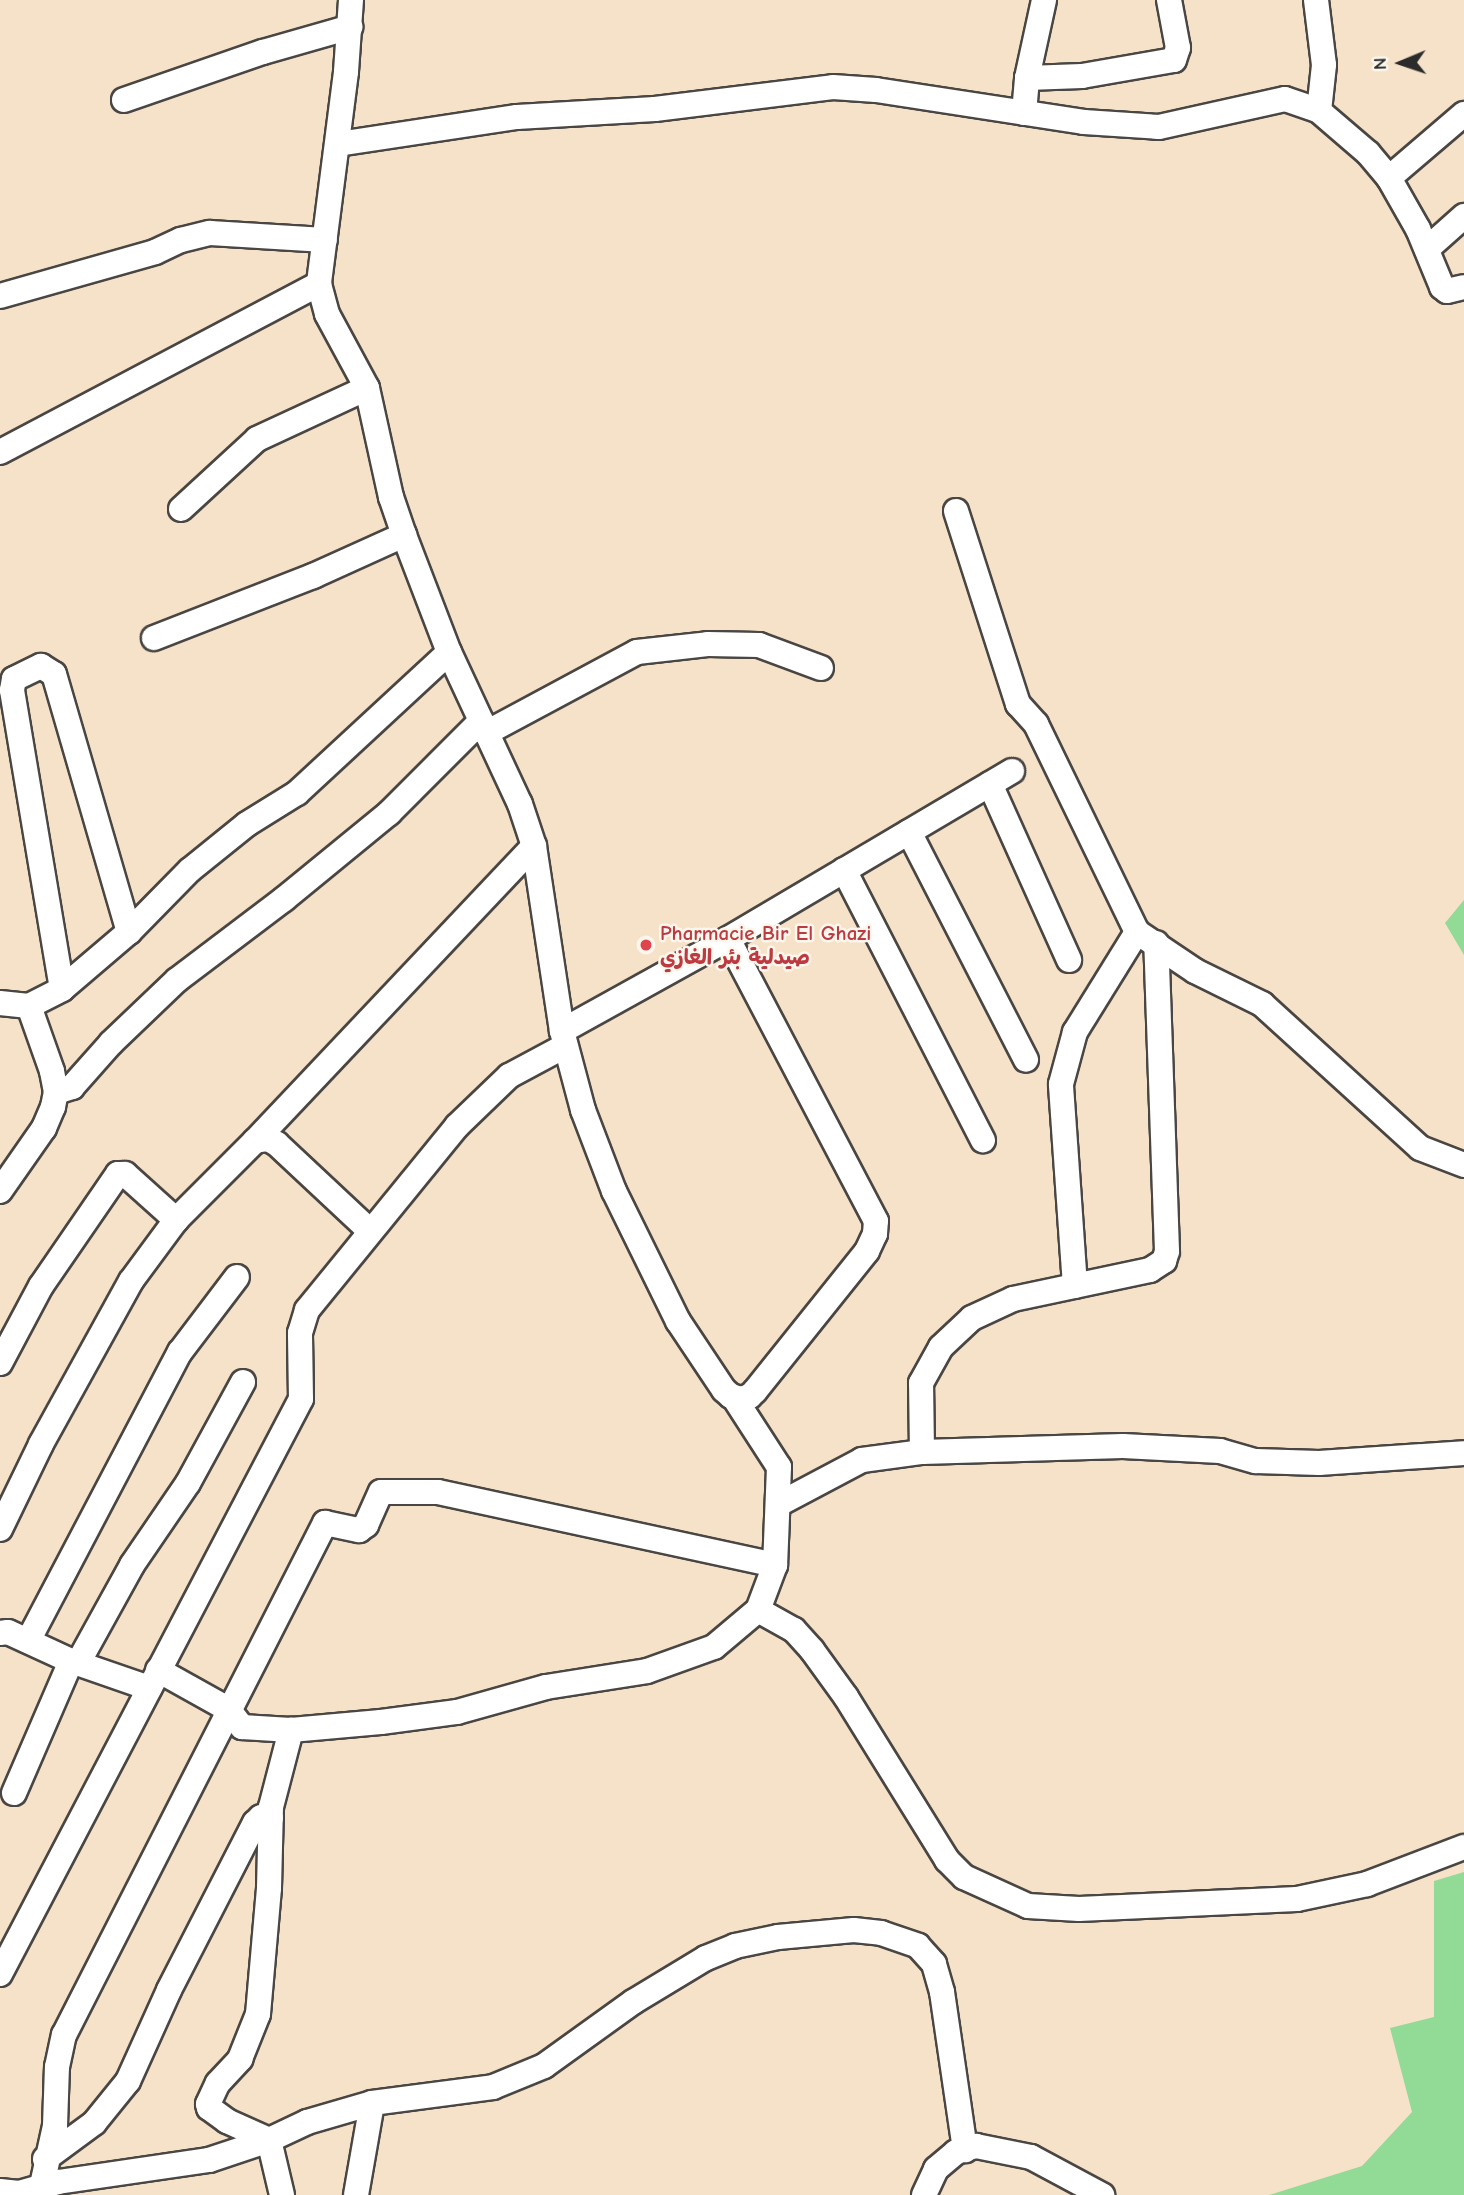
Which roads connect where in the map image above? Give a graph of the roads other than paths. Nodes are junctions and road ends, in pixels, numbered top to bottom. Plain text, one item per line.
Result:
1 (351, 0) edge
2 (1044, 0) edge
3 (1170, 0) edge
4 (1316, 0) edge
5 (350, 27) junction
6 (1027, 78) junction
7 (124, 100) dead end
8 (1319, 111) junction
9 (1024, 113) junction
10 (1464, 114) edge
11 (338, 144) junction
12 (1389, 178) junction
13 (1464, 216) edge
14 (325, 240) junction
15 (1427, 249) junction
16 (319, 284) junction
17 (1464, 287) edge
18 (0, 296) edge
19 (367, 388) junction
20 (0, 452) edge
21 (181, 509) dead end
22 (956, 511) dead end
23 (404, 535) junction
24 (154, 638) dead end
25 (449, 652) junction
26 (821, 668) dead end
27 (484, 727) junction
28 (1012, 771) dead end
29 (990, 784) junction
30 (909, 832) junction
31 (534, 846) junction
32 (844, 870) junction
33 (128, 932) junction
34 (1147, 938) junction
35 (728, 939) junction
36 (1069, 960) dead end
37 (62, 989) junction
38 (0, 1003) edge
39 (29, 1006) junction
40 (563, 1038) junction
41 (1026, 1060) dead end
42 (56, 1092) junction
43 (983, 1140) dead end
44 (255, 1141) junction
45 (1464, 1165) edge
46 (0, 1191) edge
47 (176, 1220) junction
48 (370, 1231) junction
49 (237, 1277) dead end
50 (1075, 1286) junction
51 (0, 1363) edge
52 (243, 1382) dead end
53 (735, 1399) junction
54 (922, 1452) junction
55 (1464, 1453) edge
56 (779, 1504) junction
57 (0, 1529) edge
58 (775, 1565) junction
59 (758, 1610) junction
60 (0, 1633) edge
61 (28, 1641) junction
62 (75, 1662) junction
63 (153, 1679) junction
64 (228, 1709) junction
65 (291, 1730) junction
66 (14, 1793) dead end
67 (271, 1818) junction
68 (1464, 1847) edge
69 (0, 1974) edge
70 (372, 2103) junction
71 (269, 2140) junction
72 (70, 2141) junction
73 (965, 2150) junction
74 (46, 2159) junction
75 (91, 2176) junction
76 (42, 2185) junction
77 (0, 2191) edge
78 (282, 2195) edge
79 (356, 2195) edge
80 (924, 2195) edge
81 (1102, 2195) edge

1 - 5 street
2 - 6 street
3 - 6 street
4 - 8 street
5 - 7 street
5 - 11 street
6 - 9 street
8 - 9 street
8 - 12 street
9 - 11 street
10 - 12 street
11 - 14 street
12 - 15 street
13 - 15 street
14 - 16 street
14 - 18 street
15 - 17 street
16 - 19 street
16 - 20 street
19 - 21 street
19 - 23 street
22 - 34 street
23 - 24 street
23 - 25 street
25 - 27 street
25 - 33 street
26 - 27 street
27 - 31 street
27 - 42 street
28 - 29 street
29 - 30 street
29 - 36 street
30 - 32 street
30 - 41 street
31 - 40 street
31 - 44 street
32 - 35 street
32 - 43 street
33 - 37 street
33 - 37 street
34 - 45 street
34 - 50 street
34 - 50 street
35 - 40 street
35 - 53 street
37 - 39 street
38 - 39 street
39 - 42 street
40 - 48 street
40 - 53 street
42 - 46 street
44 - 47 street
44 - 48 street
47 - 51 street
47 - 57 street
48 - 63 street
49 - 61 street
50 - 54 street
52 - 62 street
53 - 56 street
54 - 55 street
54 - 56 street
56 - 58 street
58 - 59 street
58 - 64 street
59 - 65 street
59 - 68 street
60 - 61 street
61 - 62 street
62 - 63 street
62 - 66 street
63 - 64 street
63 - 69 street
64 - 65 street
64 - 74 street
65 - 67 street
67 - 71 street
67 - 72 street
70 - 71 street
70 - 73 street
70 - 79 street
71 - 75 street
71 - 78 street
72 - 74 street
72 - 75 street
73 - 80 street
73 - 81 street
74 - 76 street
75 - 76 street
76 - 77 street

